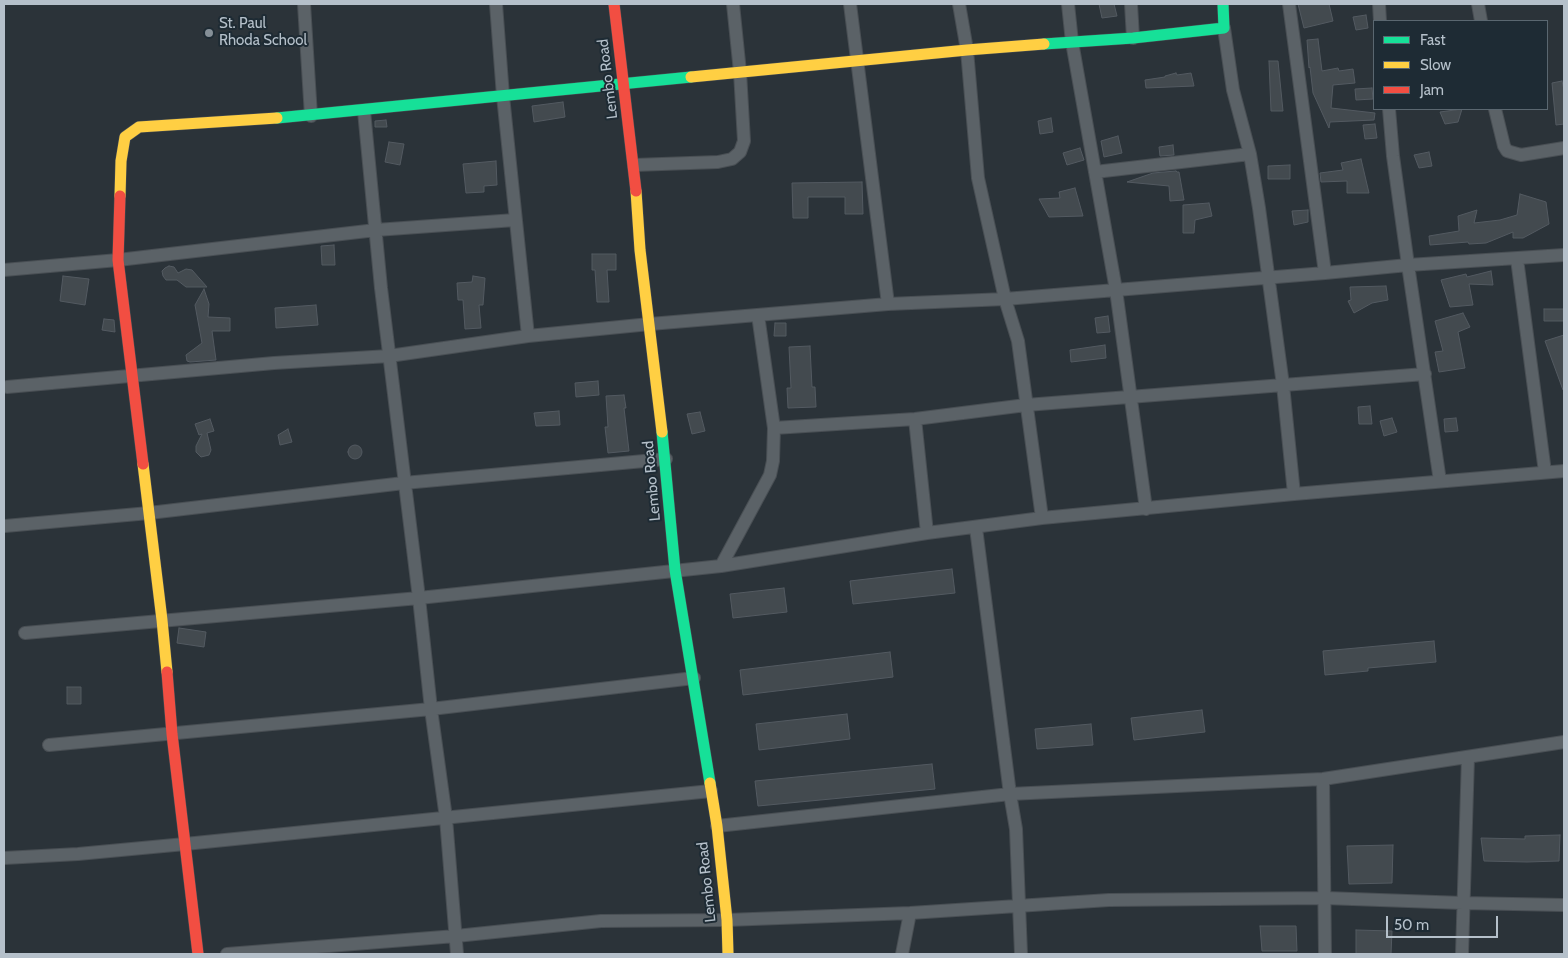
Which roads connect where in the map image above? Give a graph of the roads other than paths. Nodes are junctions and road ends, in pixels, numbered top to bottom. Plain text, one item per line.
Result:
1 (304, 4) edge
2 (496, 4) edge
3 (614, 4) edge
4 (733, 4) edge
5 (850, 4) edge
6 (959, 4) edge
7 (1068, 4) edge
8 (1131, 4) edge
9 (1222, 4) edge
10 (1289, 4) edge
11 (1379, 4) edge
12 (1478, 4) edge
13 (1380, 20) edge
14 (1481, 20) edge
15 (1224, 28) junction
16 (1133, 38) junction
17 (1072, 42) junction
18 (966, 50) junction
19 (858, 61) junction
20 (740, 72) junction
21 (623, 84) junction
22 (503, 96) junction
23 (1389, 110) edge
24 (1495, 110) edge
25 (364, 111) junction
26 (310, 116) junction
27 (1564, 148) edge
28 (1250, 154) junction
29 (634, 165) junction
30 (1096, 172) junction
31 (515, 220) junction
32 (376, 230) junction
33 (1564, 255) edge
34 (1517, 259) junction
35 (118, 260) junction
36 (1408, 265) junction
37 (4, 270) edge
38 (1325, 274) junction
39 (1268, 278) junction
40 (1116, 290) junction
41 (1005, 299) junction
42 (888, 304) junction
43 (758, 316) junction
44 (650, 324) junction
45 (528, 336) junction
46 (389, 356) junction
47 (1425, 374) junction
48 (131, 377) junction
49 (1283, 385) junction
50 (7, 387) dead end
51 (1130, 397) junction
52 (1026, 405) junction
53 (915, 419) junction
54 (774, 428) junction
55 (666, 460) junction
56 (1564, 471) edge
57 (1545, 472) junction
58 (1440, 481) junction
59 (404, 484) junction
60 (1294, 494) junction
61 (1146, 509) junction
62 (149, 513) junction
63 (1042, 518) junction
64 (5, 526) edge
65 (976, 528) junction
66 (928, 533) junction
67 (721, 566) junction
68 (675, 570) junction
69 (419, 598) junction
70 (162, 620) junction
71 (25, 633) dead end
72 (694, 678) junction
73 (431, 709) junction
74 (172, 734) junction
75 (1564, 742) edge
76 (49, 745) dead end
77 (1468, 757) junction
78 (1323, 780) junction
79 (711, 791) junction
80 (1010, 794) junction
81 (446, 818) junction
82 (717, 826) junction
83 (184, 844) junction
84 (4, 858) edge
85 (1325, 898) junction
86 (1463, 903) junction
87 (1564, 904) edge
88 (1018, 906) junction
89 (910, 913) junction
90 (727, 920) junction
91 (456, 936) junction
92 (198, 954) edge
93 (227, 954) edge
94 (457, 954) edge
95 (728, 954) edge
96 (902, 954) edge
97 (1021, 954) edge
98 (1326, 954) edge
99 (1462, 954) edge

1 - 26 street
2 - 22 street
3 - 21 street, Lembo Road
4 - 20 street
5 - 19 street
6 - 18 street
7 - 17 street
8 - 16 street
9 - 15 street
10 - 38 street
11 - 13 street
12 - 14 street
15 - 16 street
15 - 28 street
16 - 17 street
17 - 18 street
17 - 30 street
18 - 19 street
18 - 41 street
19 - 20 street
19 - 42 street
20 - 21 street
20 - 29 street
21 - 22 street
21 - 29 street, Lembo Road
22 - 25 street
22 - 31 street
23 - 36 street
24 - 27 street
25 - 26 street
25 - 32 street
26 - 35 street
28 - 30 street
28 - 39 street
29 - 44 street, Lembo Road
30 - 40 street
31 - 32 street
31 - 45 street
32 - 35 street
32 - 46 street
33 - 34 street
34 - 36 street
34 - 57 street
35 - 37 street
35 - 48 street
36 - 38 street
36 - 47 street
38 - 39 street
39 - 40 street
39 - 49 street
40 - 41 street
40 - 51 street
41 - 42 street
41 - 52 street
42 - 43 street
43 - 44 street
43 - 54 street
44 - 45 street
44 - 55 street, Lembo Road
45 - 46 street
46 - 48 street
46 - 59 street
47 - 49 street
47 - 58 street
48 - 50 street
48 - 62 street
49 - 51 street
49 - 60 street
51 - 52 street
51 - 61 street
52 - 53 street
52 - 63 street
53 - 54 street
53 - 66 street
54 - 67 street
55 - 59 street
55 - 68 street, Lembo Road
56 - 57 street
57 - 58 street
58 - 60 street
59 - 62 street
59 - 69 street
60 - 61 street
61 - 63 street
62 - 64 street
62 - 70 street
63 - 65 street
65 - 66 street
65 - 80 street
66 - 67 street
67 - 68 street
68 - 69 street
68 - 72 street, Lembo Road
69 - 70 street
69 - 73 street
70 - 71 street
70 - 74 street
72 - 73 street
72 - 79 street, Lembo Road
73 - 74 street
73 - 81 street
74 - 76 street
74 - 83 street
75 - 77 street
77 - 78 street
77 - 86 street
78 - 80 street
78 - 85 street
79 - 81 street
79 - 82 street, Lembo Road
80 - 82 street
80 - 88 street
81 - 83 street
81 - 91 street
82 - 90 street, Lembo Road
83 - 84 street
83 - 92 street
85 - 86 street
85 - 88 street
85 - 98 street
86 - 87 street
86 - 99 street
88 - 89 street
88 - 97 street
89 - 90 street
89 - 96 street
90 - 91 street
90 - 95 street, Lembo Road
91 - 93 street
91 - 94 street

